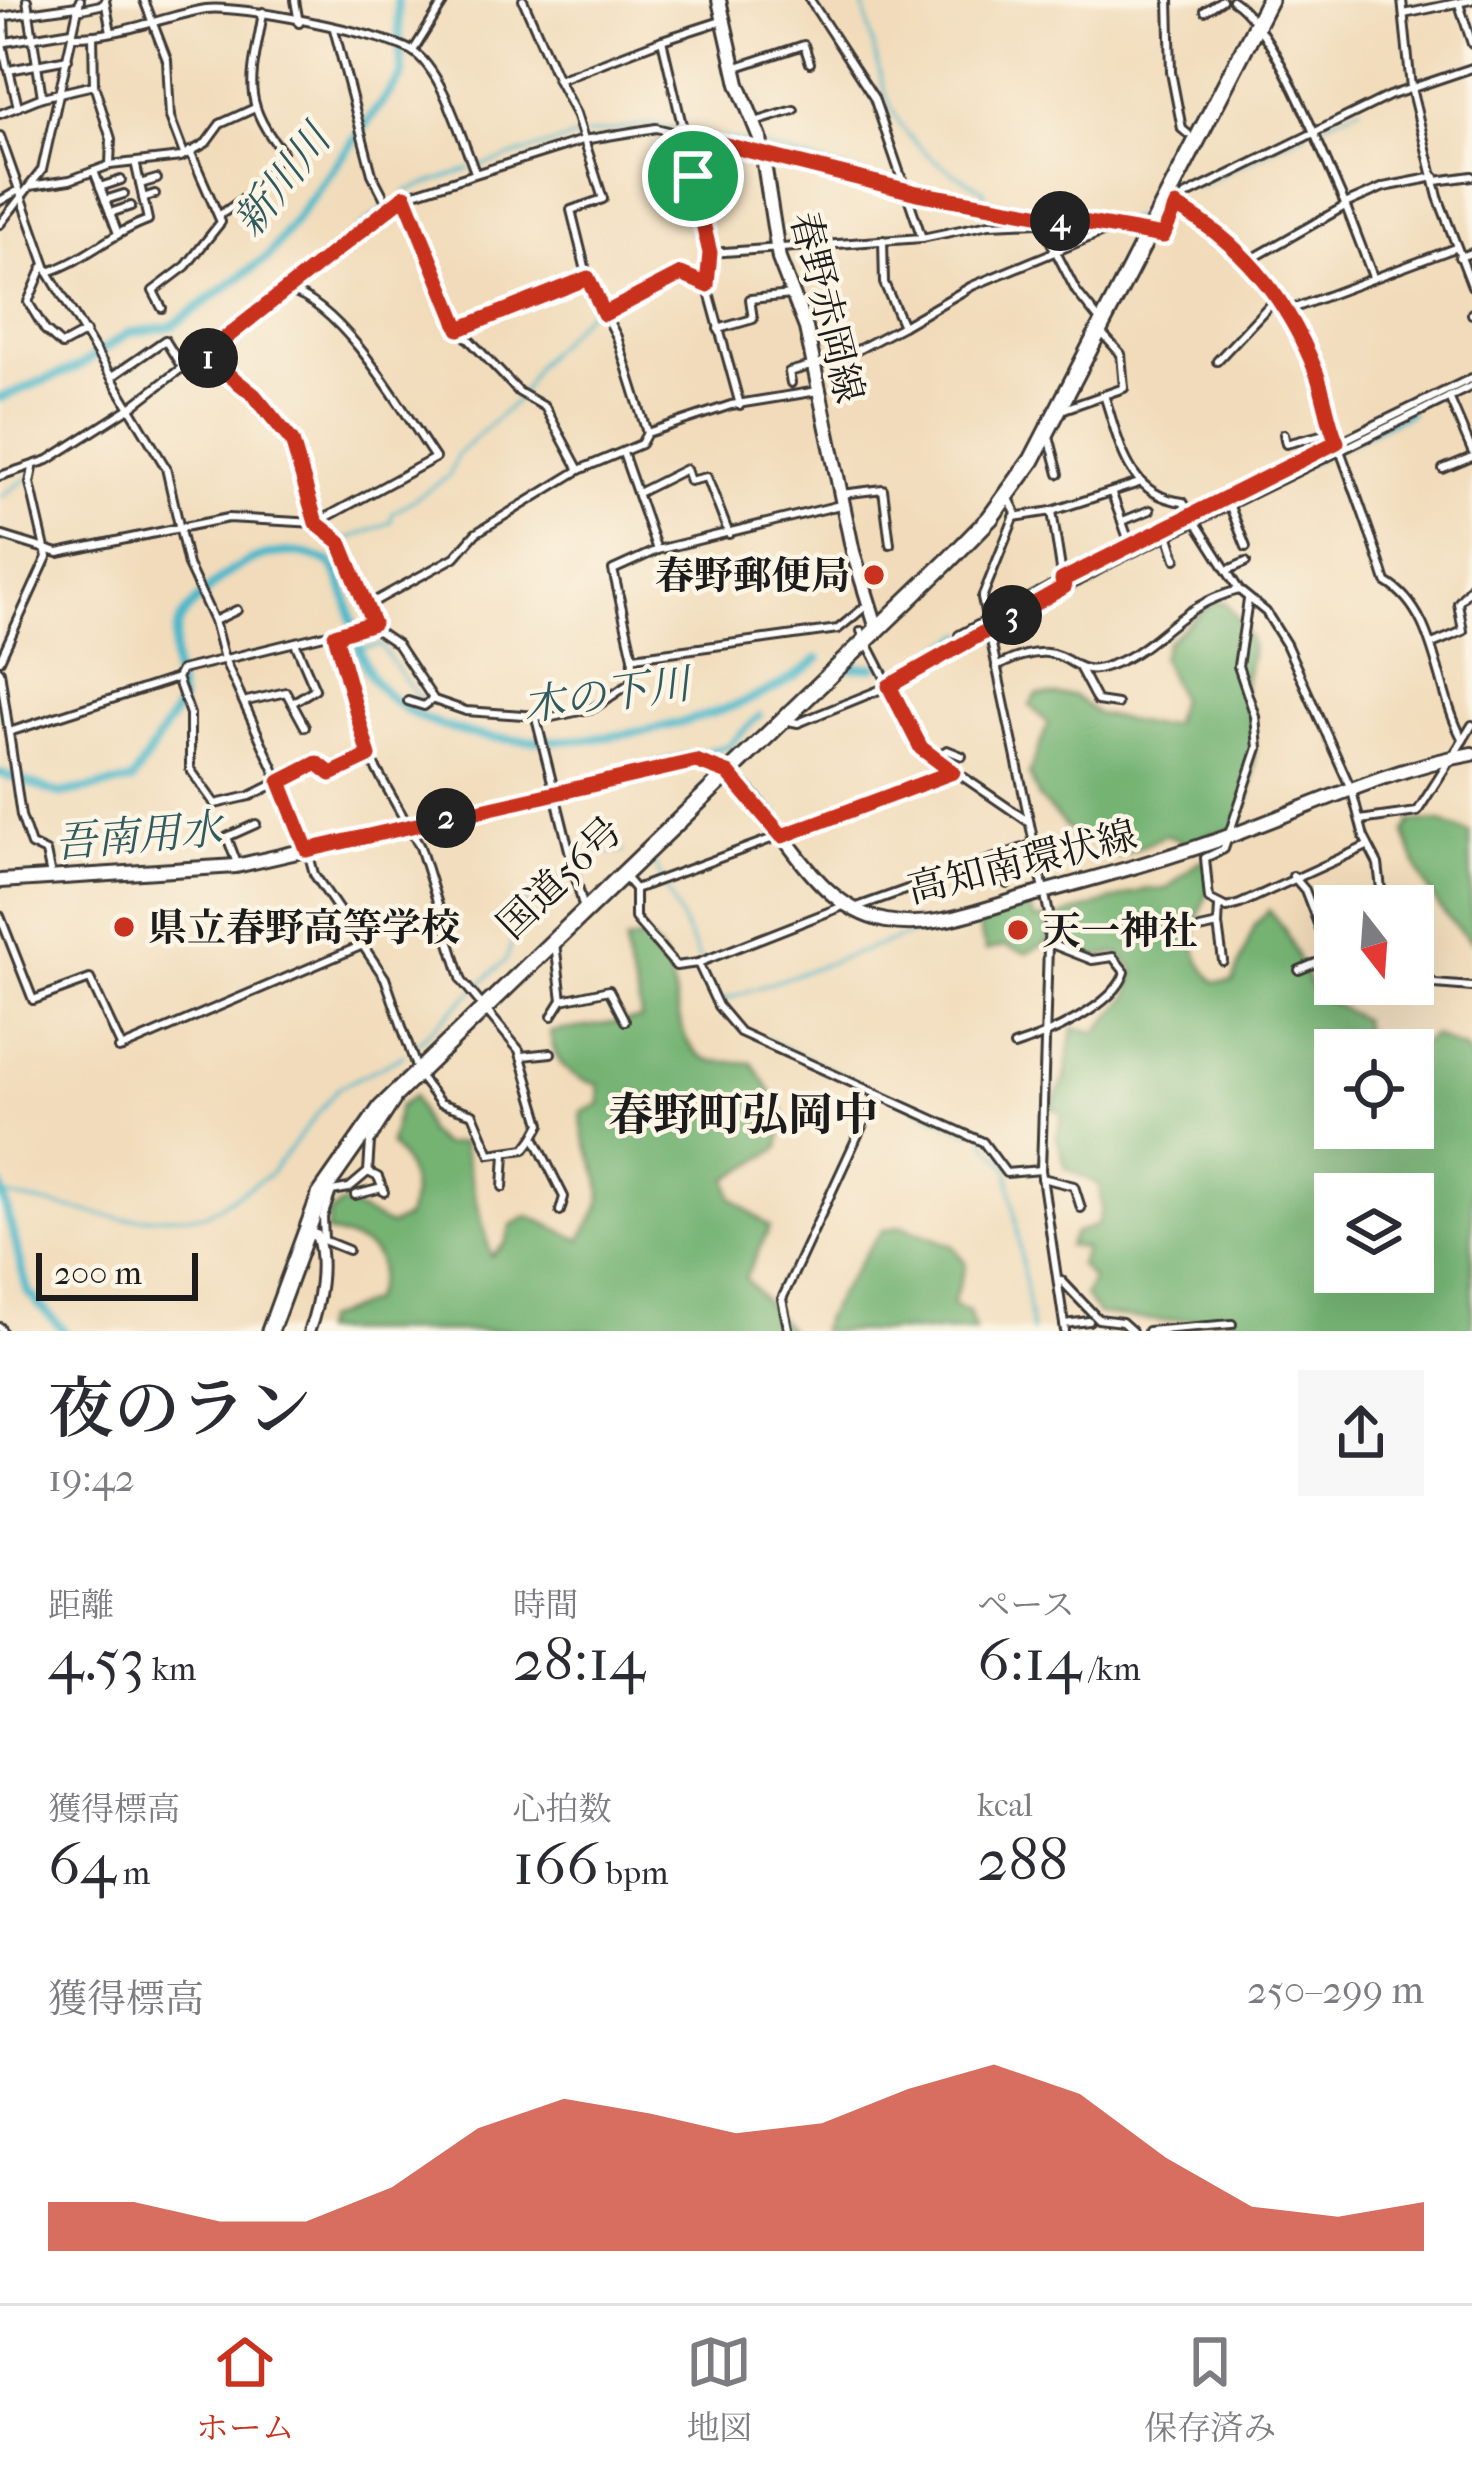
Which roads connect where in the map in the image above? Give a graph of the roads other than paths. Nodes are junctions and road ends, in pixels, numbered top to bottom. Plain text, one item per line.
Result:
1 (27, 0) edge
2 (144, 0) edge
3 (182, 0) edge
4 (295, 0) edge
5 (446, 0) edge
6 (523, 0) edge
7 (718, 0) edge
8 (810, 0) edge
9 (1169, 0) edge
10 (1222, 0) edge
11 (1232, 0) edge
12 (1270, 0) edge
13 (1402, 0) edge
14 (1471, 0) edge
15 (105, 2) edge
16 (205, 4) edge
17 (1459, 4) junction
18 (78, 5) edge
19 (1205, 11) dead end
20 (263, 12) junction
21 (29, 14) junction
22 (186, 14) junction
23 (1254, 14) edge
24 (1403, 14) junction
25 (2, 17) edge
26 (723, 21) junction
27 (152, 22) junction
28 (299, 23) junction
29 (334, 29) junction
30 (111, 33) junction
31 (72, 34) junction
32 (93, 35) junction
33 (32, 37) junction
34 (662, 40) junction
35 (2, 43) edge
36 (1472, 44) edge
37 (405, 48) junction
38 (68, 59) junction
39 (810, 63) dead end
40 (37, 64) junction
41 (5, 68) edge
42 (734, 68) junction
43 (1472, 68) edge
44 (558, 80) junction
45 (94, 86) junction
46 (1411, 88) junction
47 (59, 93) junction
48 (42, 97) junction
49 (18, 106) junction
50 (256, 108) junction
51 (794, 110) dead end
52 (0, 114) edge
53 (755, 122) junction
54 (1311, 132) junction
55 (682, 134) junction
56 (1188, 134) junction
57 (0, 136) edge
58 (583, 140) junction
59 (2, 147) edge
60 (762, 151) junction
61 (187, 153) junction
62 (110, 165) junction
63 (135, 165) junction
64 (94, 170) junction
65 (475, 172) junction
66 (1472, 176) edge
67 (157, 179) dead end
68 (1435, 179) junction
69 (121, 180) dead end
70 (140, 184) junction
71 (30, 186) junction
72 (100, 187) junction
73 (909, 190) junction
74 (21, 193) junction
75 (124, 194) dead end
76 (155, 194) dead end
77 (405, 196) junction
78 (143, 198) junction
79 (105, 200) junction
80 (0, 201) edge
81 (1345, 205) junction
82 (130, 206) dead end
83 (1176, 206) junction
84 (389, 207) junction
85 (110, 213) junction
86 (220, 215) junction
87 (1039, 219) junction
88 (0, 224) edge
89 (1108, 230) junction
90 (117, 231) junction
91 (1144, 234) junction
92 (922, 238) junction
93 (883, 240) junction
94 (777, 247) junction
95 (1053, 251) junction
96 (710, 253) junction
97 (1457, 253) junction
98 (1472, 254) edge
99 (1250, 260) junction
100 (46, 267) junction
101 (1373, 277) junction
102 (588, 278) junction
103 (707, 285) junction
104 (1472, 286) edge
105 (287, 291) junction
106 (792, 295) junction
107 (1277, 297) junction
108 (162, 308) dead end
109 (1284, 312) junction
110 (604, 314) junction
111 (1099, 322) junction
112 (903, 326) junction
113 (459, 329) junction
114 (718, 329) junction
115 (86, 332) junction
116 (204, 355) junction
117 (1217, 361) dead end
118 (814, 363) junction
119 (183, 370) junction
120 (112, 376) junction
121 (1472, 382) edge
122 (791, 383) dead end
123 (820, 390) junction
124 (1104, 395) junction
125 (1448, 397) junction
126 (740, 405) junction
127 (131, 407) junction
128 (1060, 409) junction
129 (1333, 432) junction
130 (647, 433) junction
131 (1046, 434) junction
132 (1284, 434) dead end
133 (1339, 447) junction
134 (622, 452) junction
135 (1472, 454) edge
136 (33, 470) junction
137 (579, 470) junction
138 (1443, 470) dead end
139 (1059, 474) dead end
140 (0, 476) edge
141 (1139, 483) junction
142 (638, 493) junction
143 (1005, 493) junction
144 (1112, 494) junction
145 (841, 500) junction
146 (1229, 504) junction
147 (1150, 509) dead end
148 (1052, 512) junction
149 (1195, 516) junction
150 (1014, 517) junction
151 (1125, 520) junction
152 (317, 522) junction
153 (181, 527) junction
154 (1168, 534) junction
155 (0, 535) edge
156 (729, 535) junction
157 (890, 544) dead end
158 (1130, 544) junction
159 (1246, 547) dead end
160 (657, 550) junction
161 (47, 552) junction
162 (1176, 559) dead end
163 (1246, 562) dead end
164 (1228, 570) junction
165 (1063, 584) junction
166 (1472, 586) edge
167 (1239, 590) junction
168 (1248, 599) junction
169 (366, 606) junction
170 (237, 610) dead end
171 (214, 621) junction
172 (373, 623) junction
173 (988, 623) junction
174 (869, 625) junction
175 (335, 635) junction
176 (958, 635) dead end
177 (1432, 644) junction
178 (296, 645) junction
179 (1, 655) edge
180 (633, 657) junction
181 (224, 659) junction
182 (1078, 664) junction
183 (996, 667) junction
184 (0, 671) edge
185 (175, 679) junction
186 (889, 686) junction
187 (433, 699) junction
188 (408, 700) dead end
189 (246, 702) junction
190 (292, 703) junction
191 (1117, 704) dead end
192 (3, 711) edge
193 (536, 718) junction
194 (784, 719) junction
195 (1472, 725) edge
196 (305, 727) dead end
197 (10, 732) junction
198 (1463, 740) junction
199 (369, 756) junction
200 (1462, 756) edge
201 (962, 757) dead end
202 (934, 759) junction
203 (1472, 765) edge
204 (724, 770) junction
205 (953, 772) junction
206 (280, 782) junction
207 (555, 790) junction
208 (1352, 791) junction
209 (1360, 820) junction
210 (1029, 822) junction
211 (256, 824) dead end
212 (409, 824) junction
213 (782, 836) junction
214 (1224, 838) junction
215 (1034, 844) junction
216 (1367, 846) junction
217 (307, 847) junction
218 (998, 856) junction
219 (238, 866) junction
220 (622, 874) junction
221 (1293, 876) junction
222 (50, 877) junction
223 (0, 881) edge
224 (1007, 884) dead end
225 (1379, 885) edge
226 (635, 889) junction
227 (1046, 892) junction
228 (583, 904) junction
229 (1220, 906) junction
230 (849, 907) junction
231 (1314, 912) edge
232 (0, 916) edge
233 (1218, 925) junction
234 (1200, 928) dead end
235 (553, 940) junction
236 (1051, 944) junction
237 (364, 945) junction
238 (700, 962) junction
239 (1223, 962) dead end
240 (1314, 965) edge
241 (1299, 970) dead end
242 (1434, 981) edge
243 (1472, 987) edge
244 (479, 1000) junction
245 (562, 1000) junction
246 (552, 1016) dead end
247 (625, 1022) dead end
248 (1047, 1035) junction
249 (1014, 1046) dead end
250 (551, 1053) dead end
251 (521, 1056) junction
252 (417, 1069) junction
253 (876, 1096) junction
254 (534, 1137) junction
255 (505, 1154) junction
256 (368, 1172) junction
257 (1042, 1174) junction
258 (503, 1187) dead end
259 (355, 1195) dead end
260 (1081, 1208) dead end
261 (560, 1210) dead end
262 (316, 1237) junction
263 (348, 1250) dead end
264 (1058, 1278) junction
265 (1091, 1316) junction
266 (1232, 1324) dead end
267 (788, 1328) dead end
268 (1064, 1328) edge
269 (1128, 1329) edge
270 (266, 1331) edge
271 (309, 1331) edge
272 (1091, 1331) edge
273 (1148, 1331) edge

1 - 21 street
2 - 27 street
3 - 22 street
4 - 28 street
5 - 37 street
6 - 44 street
7 - 26 main road, 春野赤岡線
8 - 73 street
9 - 56 street
10 - 19 street
11 - 23 street
12 - 23 highway
13 - 24 street
14 - 17 street
15 - 18 street
15 - 30 street
16 - 20 street
16 - 22 street
17 - 24 street
17 - 36 street
18 - 21 street
18 - 31 street
20 - 28 street
20 - 50 street
21 - 25 street
21 - 33 street
22 - 27 street
23 - 54 street
23 - 56 highway, 国道56号
23 - 91 highway, 国道56号
24 - 46 street
25 - 35 street
26 - 34 street
26 - 42 main road, 春野赤岡線
27 - 30 street
27 - 61 street
28 - 29 street
29 - 37 street
29 - 84 street
30 - 32 street
31 - 32 street
31 - 33 street
31 - 38 street
32 - 45 street
33 - 35 street
33 - 40 street
34 - 44 street
34 - 55 street
35 - 41 street
37 - 65 street
38 - 40 street
38 - 47 street
39 - 42 street
40 - 41 street
40 - 48 street
41 - 49 street
42 - 53 main road, 春野赤岡線
43 - 46 street
44 - 58 street
45 - 47 street
45 - 62 street
46 - 54 street
46 - 68 street
47 - 48 street
47 - 71 street
48 - 49 street
49 - 52 street
50 - 61 street
50 - 86 street
51 - 53 street
53 - 60 main road, 春野赤岡線
54 - 81 street
54 - 83 street
55 - 58 street
55 - 60 street
55 - 96 street
56 - 91 highway, 国道56号
57 - 59 street
58 - 65 street
58 - 102 street
59 - 74 street
60 - 73 street
60 - 94 main road, 春野赤岡線
61 - 63 street
61 - 86 street
62 - 63 street
62 - 64 street
63 - 70 street
64 - 71 street
64 - 72 street
65 - 77 street
66 - 68 street
67 - 70 street
68 - 81 street
68 - 97 street
69 - 72 street
70 - 78 street
71 - 74 street
72 - 79 street
73 - 87 street
73 - 92 street
74 - 80 street
74 - 88 street
74 - 100 street
75 - 79 street
76 - 78 street
77 - 84 street
77 - 113 street
78 - 90 street
79 - 85 street
81 - 99 street
81 - 101 street
82 - 85 street
83 - 91 street
83 - 99 street
84 - 105 street
85 - 90 street
86 - 108 street
87 - 89 street
87 - 92 street
87 - 95 street
89 - 91 street
89 - 95 street
90 - 100 street
91 - 111 highway, 国道56号
92 - 93 street
93 - 94 street
93 - 112 street
94 - 96 street
94 - 106 main road, 春野赤岡線
95 - 111 street
95 - 112 street
96 - 103 street
97 - 98 street
97 - 101 street
97 - 104 street
99 - 107 street
100 - 115 street
100 - 115 street
101 - 109 street
102 - 110 street
102 - 113 street
103 - 110 street
103 - 114 street
105 - 116 street
105 - 152 street
106 - 114 street
106 - 118 main road, 春野赤岡線
107 - 109 street
107 - 117 street
109 - 129 street
110 - 130 street
111 - 124 street
111 - 128 highway, 国道56号
111 - 143 highway, 国道56号
112 - 118 street
113 - 137 street
114 - 126 street
115 - 120 street
116 - 119 street
116 - 152 street
118 - 122 street
118 - 123 main road, 春野赤岡線
119 - 120 street
119 - 127 street
120 - 127 street
121 - 125 street
121 - 133 street
123 - 126 street
123 - 145 main road, 春野赤岡線
124 - 128 street
124 - 141 street
125 - 133 street
125 - 135 street
126 - 130 street
127 - 136 street
127 - 153 street
128 - 131 highway, 国道56号
129 - 132 street
129 - 133 street
130 - 134 street
131 - 139 street
131 - 143 highway, 国道56号
133 - 146 street
133 - 149 street
133 - 177 street
134 - 137 street
134 - 142 street
135 - 138 street
136 - 140 street
136 - 161 street
137 - 169 street
141 - 144 street
141 - 149 street
142 - 156 street
142 - 160 street
143 - 150 street
143 - 174 highway, 国道56号
144 - 148 street
144 - 151 street
145 - 156 street
145 - 157 street
145 - 174 main road, 春野赤岡線
146 - 149 street
146 - 159 street
147 - 151 street
148 - 150 street
148 - 165 street
149 - 154 street
149 - 158 street
149 - 164 street
150 - 173 street
151 - 158 street
152 - 153 street
152 - 169 street
153 - 161 street
153 - 171 street
154 - 162 street
154 - 165 street
155 - 161 street
156 - 160 street
158 - 165 street
160 - 180 street
161 - 179 street
163 - 164 street
164 - 167 street
165 - 173 street
166 - 177 street
167 - 168 street
167 - 182 street
168 - 208 street
168 - 214 street
169 - 172 street
170 - 171 street
171 - 181 street
172 - 175 street
172 - 187 street
173 - 176 street
173 - 183 street
173 - 186 street
174 - 180 street
174 - 186 street
174 - 194 highway, 国道56号
174 - 204 highway, 国道56号
175 - 178 street
175 - 199 street
177 - 198 street
178 - 181 street
178 - 190 street
180 - 193 street
181 - 185 street
181 - 189 street
182 - 183 street
182 - 191 street
183 - 210 street
184 - 192 street
185 - 197 street
185 - 206 street
186 - 194 street
186 - 202 street
187 - 188 street
187 - 193 street
189 - 190 street
189 - 206 street
190 - 196 street
192 - 197 street
193 - 207 street
194 - 204 highway, 国道56号
195 - 198 street
197 - 222 street
198 - 200 street
199 - 206 street
199 - 212 street
200 - 203 street
200 - 208 main road, 高知南環状線
200 - 209 street
201 - 202 street
202 - 205 street
204 - 207 main road
204 - 213 main road, 高知南環状線
204 - 220 highway, 国道56号
204 - 228 highway, 国道56号
205 - 210 street
205 - 213 street
206 - 217 street
207 - 212 main road
207 - 228 street
208 - 209 street
208 - 214 main road, 高知南環状線
209 - 216 street
210 - 215 street
211 - 219 street
212 - 217 main road
212 - 244 street
213 - 226 street
213 - 230 main road, 高知南環状線
214 - 227 main road, 高知南環状線
214 - 229 street
215 - 218 street
215 - 227 street
216 - 221 street
216 - 225 street
217 - 219 main road
217 - 237 street
218 - 224 street
218 - 230 street
219 - 222 main road
220 - 226 street
220 - 228 highway, 国道56号
221 - 229 street
221 - 231 street
222 - 223 main road
226 - 238 street
227 - 230 main road, 高知南環状線
227 - 236 street
228 - 235 highway, 国道56号
228 - 244 highway, 国道56号
229 - 233 street
230 - 238 street
232 - 237 street
233 - 234 street
233 - 239 street
235 - 244 highway, 国道56号
235 - 245 street
236 - 248 street
236 - 248 street
237 - 252 street
238 - 253 street
240 - 241 street
242 - 243 street
244 - 251 street
244 - 252 highway, 国道56号
245 - 246 street
245 - 247 street
248 - 249 street
248 - 257 street
250 - 251 street
251 - 254 street
252 - 255 street
252 - 256 street
252 - 262 highway, 国道56号
252 - 270 highway, 国道56号
253 - 257 street
253 - 267 street
254 - 255 street
254 - 261 street
255 - 258 street
256 - 259 street
256 - 262 street
257 - 260 street
257 - 264 street
262 - 263 street
262 - 270 highway, 国道56号
262 - 271 street
264 - 265 street
264 - 268 street
265 - 268 street
265 - 269 street
265 - 272 street
266 - 273 street

